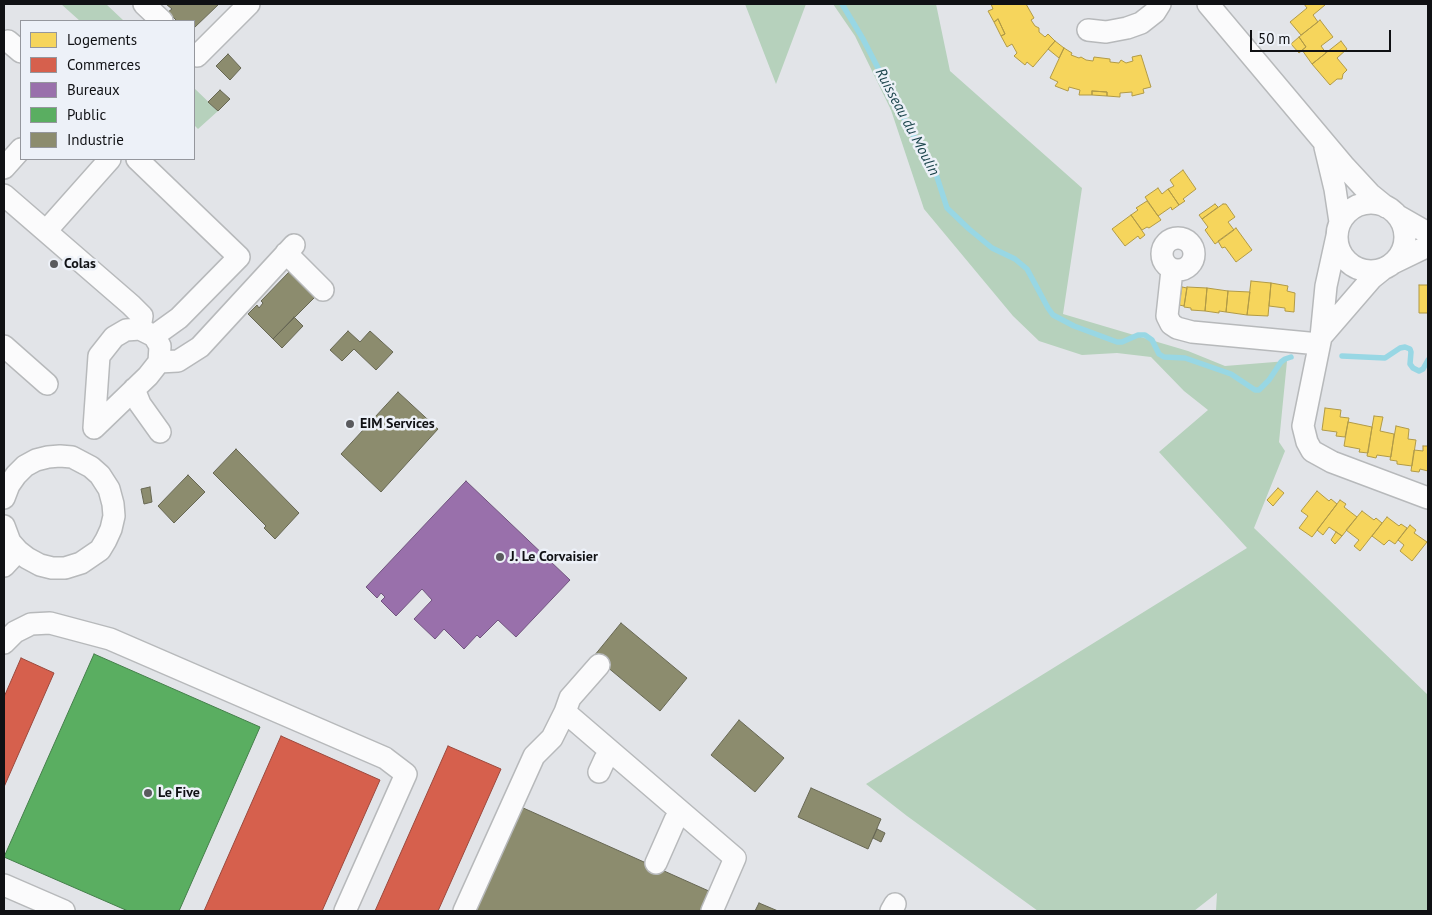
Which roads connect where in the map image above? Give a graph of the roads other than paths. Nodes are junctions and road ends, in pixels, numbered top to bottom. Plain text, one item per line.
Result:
1 (144, 4) edge
2 (249, 4) edge
3 (1160, 4) edge
4 (1208, 4) edge
5 (161, 20) edge
6 (1088, 30) dead end
7 (195, 53) edge
8 (1324, 142) junction
9 (20, 150) edge
10 (109, 160) edge
11 (138, 160) edge
12 (4, 168) edge
13 (4, 195) edge
14 (1392, 211) junction
15 (1338, 229) junction
16 (46, 231) junction
17 (1428, 233) edge
18 (1428, 246) edge
19 (1388, 266) junction
20 (1172, 270) dead end
21 (323, 290) dead end
22 (147, 332) junction
23 (1320, 341) junction
24 (4, 346) edge
25 (159, 362) junction
26 (47, 384) dead end
27 (134, 389) junction
28 (160, 432) dead end
29 (5, 487) edge
30 (1428, 498) edge
31 (4, 526) edge
32 (11, 558) edge
33 (4, 643) edge
34 (599, 665) dead end
35 (565, 712) junction
36 (611, 752) junction
37 (600, 772) dead end
38 (682, 812) junction
39 (656, 862) dead end
40 (4, 885) edge
41 (64, 911) edge
42 (345, 911) edge
43 (464, 911) edge
44 (712, 911) edge

1 - 5 street
2 - 7 street
3 - 6 street
4 - 8 street
8 - 14 street
8 - 15 street
9 - 12 street
10 - 16 street
11 - 22 street
13 - 16 street
14 - 15 street
14 - 17 street
14 - 19 street
15 - 19 street
15 - 23 street
16 - 22 street
18 - 19 street
19 - 23 street
20 - 23 street
21 - 25 street
22 - 25 street
22 - 27 street
23 - 30 street
24 - 26 street
25 - 27 street
27 - 28 street
29 - 32 street
31 - 32 street
33 - 42 street
34 - 35 street
35 - 36 street
35 - 43 street
36 - 37 street
36 - 38 street
38 - 39 street
38 - 44 street
40 - 41 street

